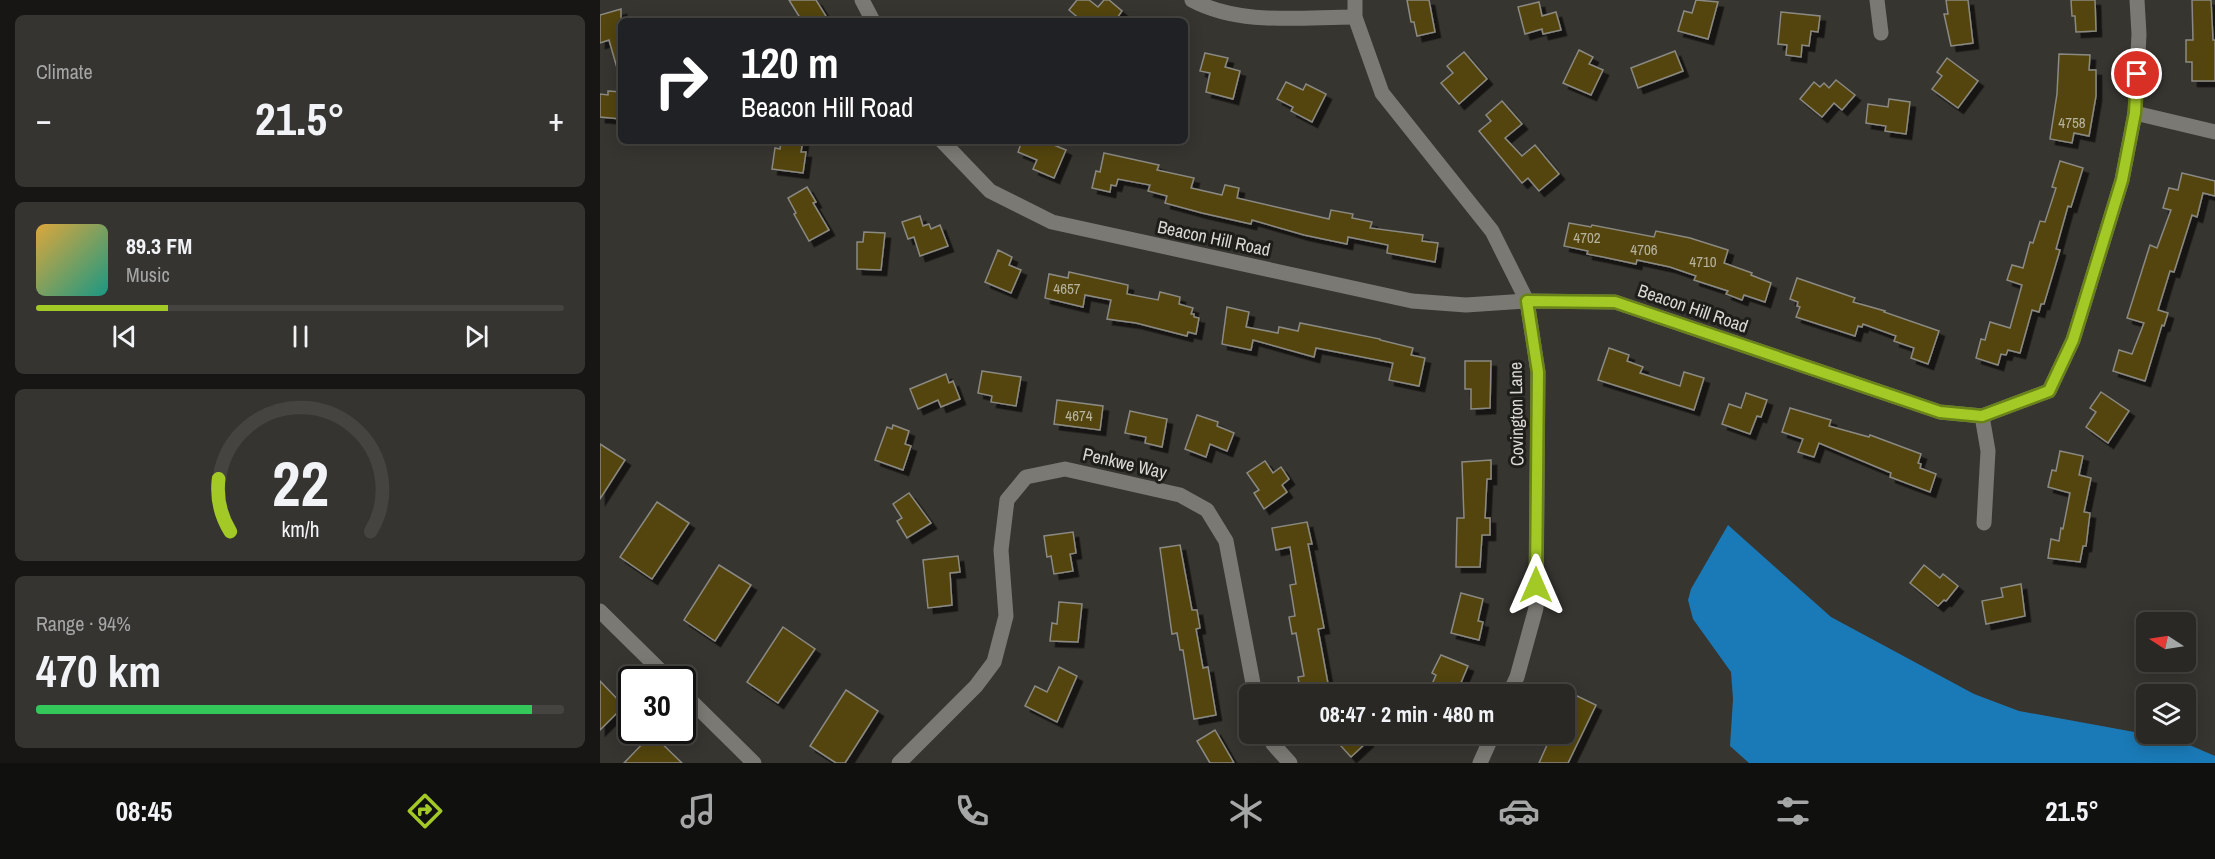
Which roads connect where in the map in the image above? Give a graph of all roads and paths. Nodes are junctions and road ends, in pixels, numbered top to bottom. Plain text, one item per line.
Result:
1 (862, 0) edge
2 (1192, 0) edge
3 (1355, 0) edge
4 (1877, 0) edge
5 (2137, 0) edge
6 (1355, 17) junction
7 (871, 18) edge
8 (1881, 33) dead end
9 (2135, 113) junction
10 (2215, 132) edge
11 (945, 144) edge
12 (1527, 301) junction
13 (1982, 416) junction
14 (1984, 523) dead end
15 (600, 611) edge
16 (656, 666) edge
17 (1253, 684) edge
18 (1514, 684) edge
19 (696, 706) edge
20 (1273, 744) edge
21 (1489, 744) edge
22 (754, 763) edge
23 (899, 763) edge
24 (1290, 763) edge
25 (1480, 763) edge

1 - 7 street
2 - 6 street
3 - 6 street, Covington Lane
4 - 8 street
5 - 9 street, Beacon Hill Road
6 - 12 street, Covington Lane
9 - 10 street
9 - 13 street, Beacon Hill Road
11 - 12 street, Beacon Hill Road
12 - 13 street, Beacon Hill Road
12 - 18 street, Covington Lane
13 - 14 street
15 - 16 street
17 - 23 street, Penkwe Way
19 - 22 street
20 - 24 street
21 - 25 street

